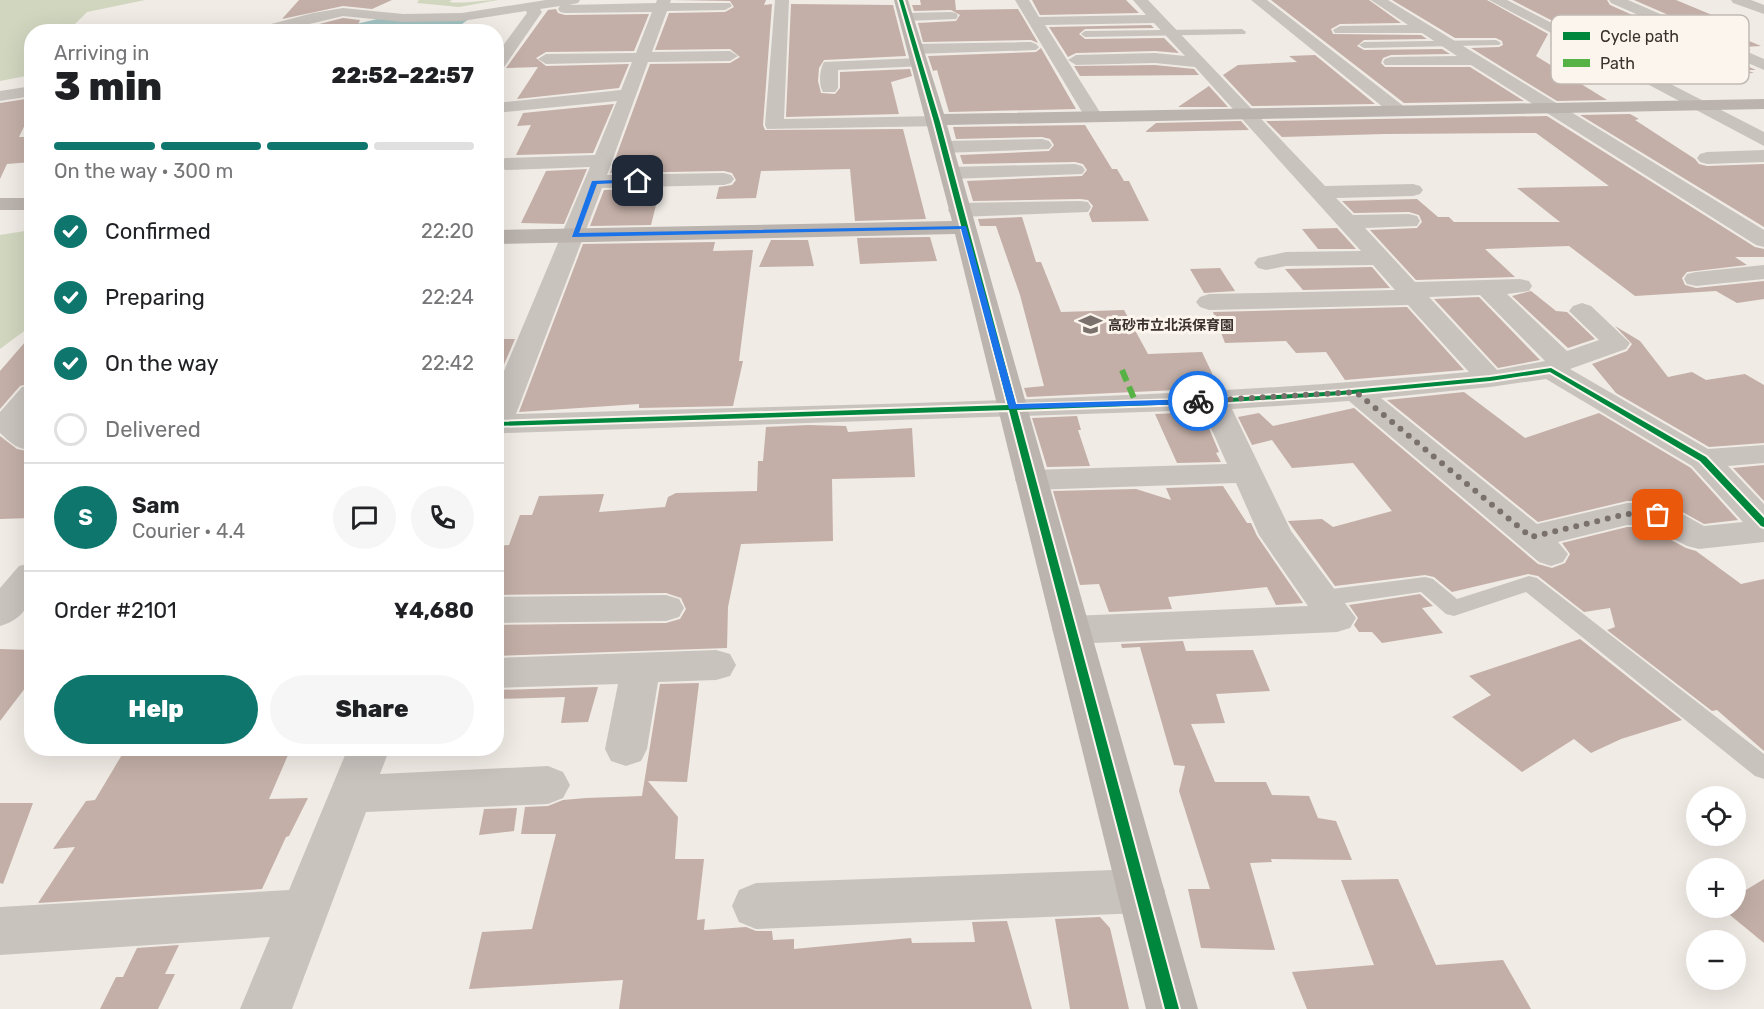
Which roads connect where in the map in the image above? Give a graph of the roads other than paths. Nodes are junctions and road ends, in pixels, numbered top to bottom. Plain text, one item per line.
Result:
1 (782, 0) edge
2 (1258, 0) edge
3 (1378, 0) edge
4 (1496, 0) edge
5 (1616, 0) edge
6 (1738, 0) edge
7 (1026, 3) edge
8 (1142, 3) edge
9 (569, 4) edge
10 (663, 4) edge
11 (725, 6) dead end
12 (530, 8) junction
13 (903, 8) edge
14 (1764, 10) edge
15 (1401, 15) junction
16 (1650, 15) edge
17 (951, 16) dead end
18 (1333, 16) dead end
19 (1158, 19) junction
20 (1038, 21) dead end
21 (286, 24) edge
22 (1425, 29) junction
23 (1551, 29) edge
24 (1340, 30) dead end
25 (1242, 32) dead end
26 (1171, 33) junction
27 (1085, 34) dead end
28 (1496, 43) dead end
29 (653, 44) junction
30 (1448, 44) junction
31 (1364, 45) dead end
32 (1031, 47) dead end
33 (1764, 55) edge
34 (1749, 56) edge
35 (504, 57) edge
36 (1088, 58) dead end
37 (546, 59) dead end
38 (1749, 59) edge
39 (1475, 60) junction
40 (734, 61) dead end
41 (1391, 62) dead end
42 (1200, 63) junction
43 (1764, 65) edge
44 (917, 68) junction
45 (834, 84) dead end
46 (1656, 84) edge
47 (24, 92) edge
48 (629, 94) junction
49 (0, 96) edge
50 (1764, 105) edge
51 (1698, 106) junction
52 (504, 107) edge
53 (1554, 109) junction
54 (1401, 112) junction
55 (1249, 115) junction
56 (1094, 117) junction
57 (937, 121) junction
58 (1764, 140) edge
59 (944, 147) junction
60 (1030, 148) dead end
61 (1764, 156) edge
62 (1707, 158) dead end
63 (603, 161) junction
64 (506, 164) dead end
65 (1075, 171) dead end
66 (950, 173) junction
67 (724, 178) dead end
68 (594, 182) junction
69 (1413, 190) dead end
70 (1320, 192) junction
71 (0, 204) edge
72 (24, 204) edge
73 (1080, 207) dead end
74 (961, 219) junction
75 (1409, 220) dead end
76 (1347, 222) junction
77 (1759, 233) edge
78 (574, 235) junction
79 (504, 237) edge
80 (1380, 258) junction
81 (1266, 263) dead end
82 (1764, 272) edge
83 (1696, 279) dead end
84 (1520, 286) dead end
85 (1486, 288) junction
86 (1412, 294) junction
87 (1209, 302) dead end
88 (1582, 311) dead end
89 (1557, 366) junction
90 (1490, 379) junction
91 (1356, 392) junction
92 (1214, 401) junction
93 (24, 403) edge
94 (1012, 407) junction
95 (504, 408) edge
96 (504, 425) edge
97 (24, 438) edge
98 (1764, 454) edge
99 (1702, 459) junction
100 (1248, 473) junction
101 (1031, 480) junction
102 (1764, 524) edge
103 (1764, 531) edge
104 (24, 584) edge
105 (1324, 598) junction
106 (666, 608) dead end
107 (504, 610) edge
108 (0, 613) edge
109 (1071, 630) junction
110 (716, 664) dead end
111 (641, 667) junction
112 (504, 673) edge
113 (626, 749) dead end
114 (366, 756) edge
115 (1764, 768) edge
116 (548, 785) dead end
117 (351, 794) junction
118 (1141, 891) junction
119 (756, 906) dead end
120 (305, 912) junction
121 (0, 931) edge
122 (266, 1009) edge
123 (1172, 1009) edge

1 - 57 street
2 - 54 street
3 - 15 street
4 - 23 street
5 - 16 street
6 - 14 street
7 - 8 street
7 - 56 street
8 - 19 street
9 - 10 street
9 - 12 street
10 - 11 street
10 - 29 street
12 - 21 street
12 - 35 street
13 - 17 street
13 - 44 street
15 - 18 street
15 - 22 street
19 - 20 street
19 - 26 street
22 - 24 street
22 - 30 street
25 - 26 lane
26 - 27 lane
26 - 42 street
28 - 30 lane
29 - 37 street
29 - 40 street
29 - 48 street
30 - 31 lane
30 - 39 street
32 - 44 street
33 - 34 street
36 - 42 street
38 - 43 street
39 - 41 street
39 - 53 street
42 - 55 street
44 - 45 street
44 - 57 street
46 - 51 street
47 - 49 street
48 - 52 street
48 - 63 street
50 - 51 street
51 - 53 street
51 - 58 street
53 - 54 street
53 - 77 street
54 - 55 street
55 - 56 street
55 - 70 street
56 - 57 street
57 - 59 street
59 - 60 street
59 - 66 street
61 - 62 street
63 - 64 street
63 - 68 street
65 - 66 street
66 - 74 street
67 - 68 street
68 - 78 street
69 - 70 street
70 - 76 street
71 - 72 street
73 - 74 street
74 - 78 street
74 - 94 street
75 - 76 street
76 - 80 street
78 - 79 street
78 - 95 street
80 - 81 street
80 - 86 street
82 - 83 street
84 - 85 street
85 - 86 street
85 - 89 street
86 - 87 street
86 - 90 street
88 - 89 street
89 - 90 street
89 - 99 street
90 - 91 street
91 - 92 street
91 - 103 street
92 - 94 street
92 - 100 street
93 - 97 street
94 - 96 street
94 - 101 street
98 - 99 street
99 - 102 street
100 - 101 street
100 - 105 street
101 - 109 street
104 - 108 street
105 - 109 street
105 - 115 lane
106 - 107 street
109 - 118 street
110 - 111 street
111 - 112 street
111 - 113 street
114 - 117 street
116 - 117 street
117 - 120 street
118 - 119 street
118 - 123 street
120 - 121 street
120 - 122 street

